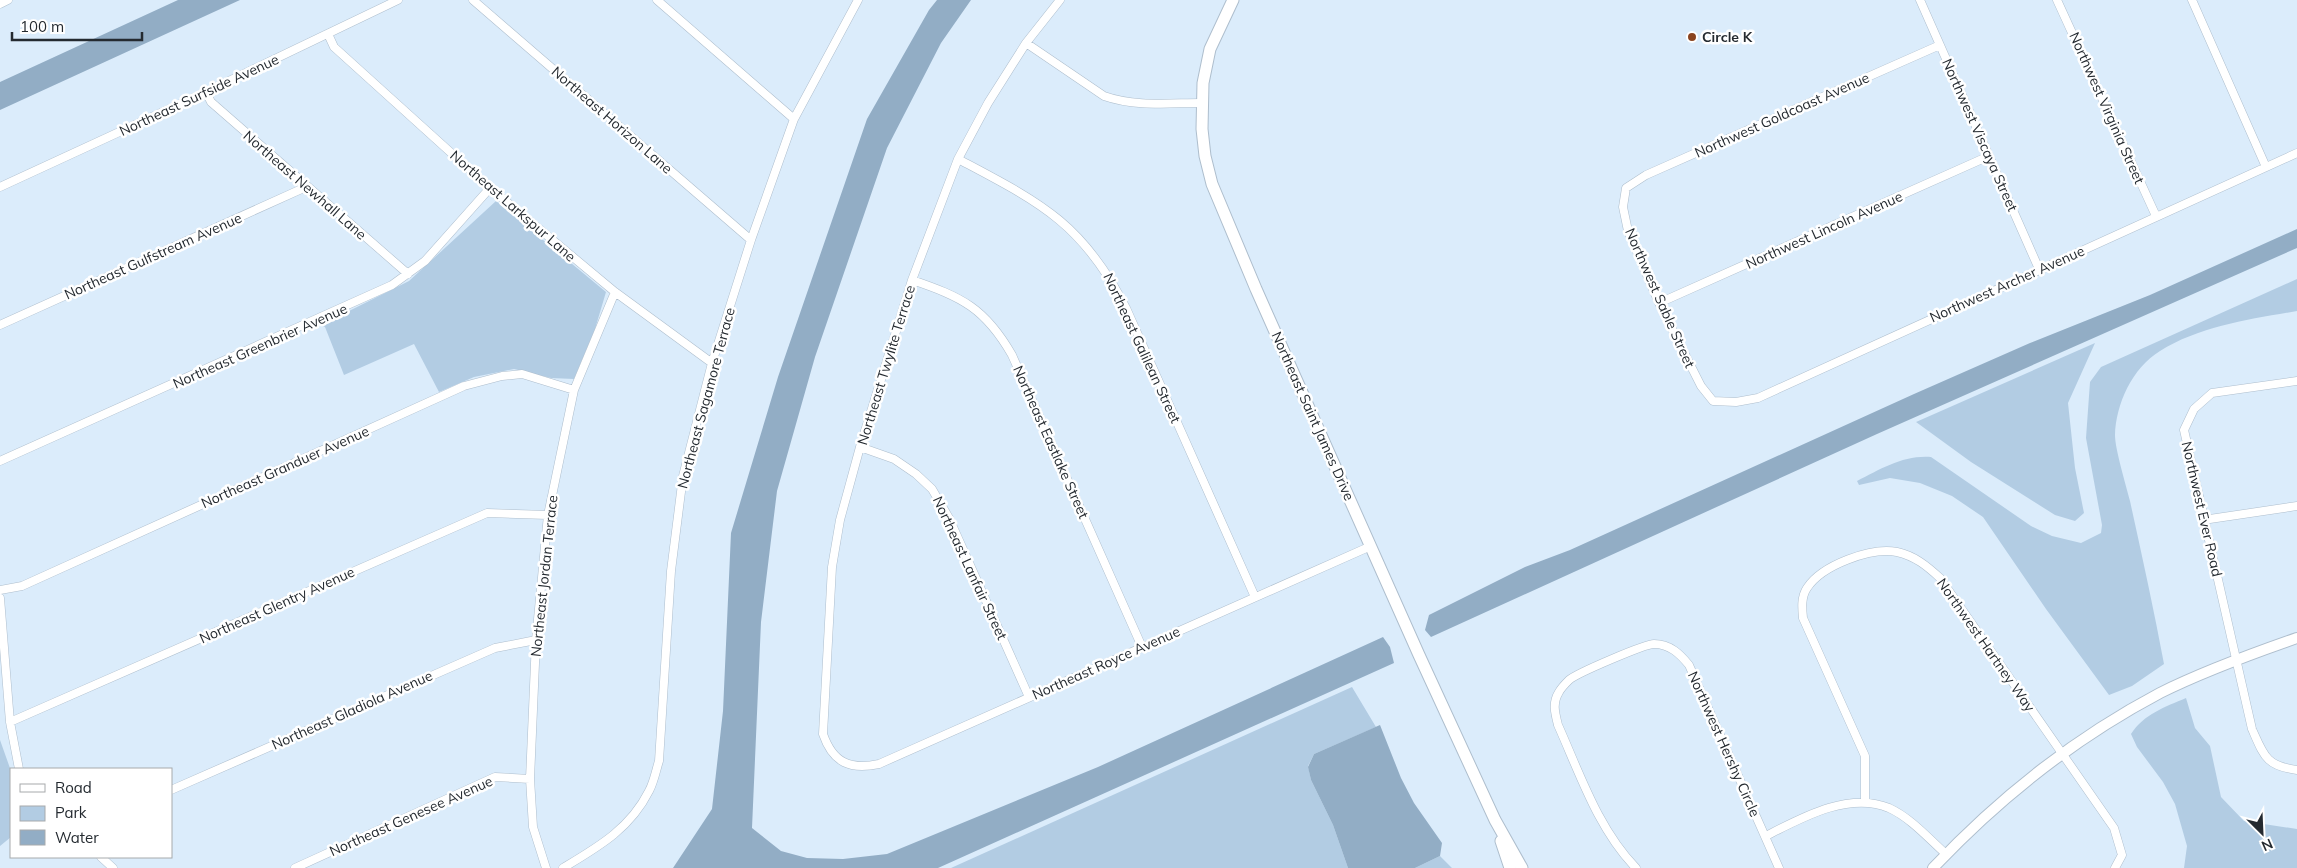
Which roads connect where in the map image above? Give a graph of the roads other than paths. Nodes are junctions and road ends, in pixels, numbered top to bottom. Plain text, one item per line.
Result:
1 (8, 0) edge
2 (398, 0) edge
3 (473, 0) edge
4 (657, 0) edge
5 (846, 0) edge
6 (1060, 0) edge
7 (1232, 0) edge
8 (1920, 0) edge
9 (2058, 0) edge
10 (2192, 0) edge
11 (856, 3) edge
12 (0, 4) edge
13 (328, 34) junction
14 (1026, 43) junction
15 (1940, 45) junction
16 (206, 92) junction
17 (1202, 103) junction
18 (794, 119) junction
19 (2297, 153) edge
20 (1989, 156) junction
21 (958, 159) junction
22 (2266, 167) junction
23 (306, 187) junction
24 (0, 188) edge
25 (490, 188) junction
26 (1626, 188) joint
27 (2156, 216) junction
28 (751, 240) junction
29 (2039, 269) junction
30 (408, 274) junction
31 (912, 280) junction
32 (616, 292) junction
33 (1660, 303) junction
34 (0, 325) edge
35 (712, 363) junction
36 (2297, 381) edge
37 (574, 390) junction
38 (1713, 402) joint
39 (860, 447) junction
40 (0, 461) edge
41 (2297, 506) edge
42 (548, 515) junction
43 (2203, 520) junction
44 (1371, 546) junction
45 (0, 590) edge
46 (1255, 597) junction
47 (0, 598) edge
48 (2297, 638) edge
49 (536, 640) junction
50 (1142, 648) junction
51 (2237, 659) junction
52 (1030, 697) junction
53 (10, 722) junction
54 (2062, 752) junction
55 (839, 760) joint
56 (19, 768) edge
57 (2297, 770) edge
58 (530, 779) junction
59 (172, 790) edge
60 (1865, 802) junction
61 (1495, 820) junction
62 (1766, 836) junction
63 (1946, 854) junction
64 (102, 858) edge
65 (113, 868) edge
66 (295, 868) edge
67 (546, 868) edge
68 (563, 868) edge
69 (1510, 868) edge
70 (1522, 868) edge
71 (1636, 868) edge
72 (1779, 868) edge
73 (1933, 868) edge
74 (2114, 868) edge

1 - 12 street
2 - 13 street, Northeast Surfside Avenue
3 - 28 street, Northeast Horizon Lane
4 - 18 street
5 - 11 street
6 - 14 street, Northeast Twylite Terrace
7 - 17 main road, Northeast Saint James Drive
8 - 15 street, Northwest Viscaya Street
9 - 27 street, Northwest Virginia Street
10 - 22 street
11 - 18 street, Northeast Sagamore Terrace
13 - 16 street, Northeast Surfside Avenue
13 - 25 street, Northeast Larkspur Lane
14 - 17 street
14 - 21 street, Northeast Twylite Terrace
15 - 20 street, Northwest Viscaya Street
15 - 26 street, Northwest Goldcoast Avenue
16 - 23 street, Northeast Newhall Lane
16 - 24 street, Northeast Surfside Avenue
17 - 44 main road, Northeast Saint James Drive
18 - 28 street, Northeast Sagamore Terrace
19 - 22 street, Northwest Archer Avenue
20 - 29 street, Northwest Viscaya Street
20 - 33 street, Northwest Lincoln Avenue
21 - 31 street, Northeast Twylite Terrace
21 - 46 street, Northeast Galilean Street
22 - 27 street, Northwest Archer Avenue
23 - 30 street, Northeast Newhall Lane
23 - 34 street, Northeast Gulfstream Avenue
25 - 30 street, Northeast Greenbrier Avenue
25 - 32 street, Northeast Larkspur Lane
26 - 33 street, Northwest Sable Street
27 - 29 street, Northwest Archer Avenue
28 - 35 street, Northeast Sagamore Terrace
29 - 38 street, Northwest Archer Avenue
30 - 40 street, Northeast Greenbrier Avenue
31 - 39 street, Northeast Twylite Terrace
31 - 50 street, Northeast Eastlake Street
32 - 35 street, Northeast Larkspur Lane
32 - 37 street, Northeast Jordan Terrace
33 - 38 street, Northwest Sable Street
35 - 68 street, Northeast Sagamore Terrace
36 - 43 street, Northwest Ever Road
37 - 42 street, Northeast Jordan Terrace
37 - 45 street, Northeast Granduer Avenue
39 - 52 street, Northeast Lanfair Street
39 - 55 street, Northeast Twylite Terrace
41 - 43 street
42 - 49 street, Northeast Jordan Terrace
42 - 53 street, Northeast Glentry Avenue
43 - 51 street, Northwest Ever Road
44 - 46 street, Northeast Royce Avenue
44 - 61 main road, Northeast Saint James Drive
46 - 50 street, Northeast Royce Avenue
47 - 53 street
48 - 51 street
49 - 58 street, Northeast Jordan Terrace
49 - 59 street, Northeast Gladiola Avenue
50 - 52 street, Northeast Royce Avenue
51 - 54 street
51 - 57 street, Northwest Ever Road
52 - 55 street, Northeast Royce Avenue
53 - 56 street
54 - 60 street, Northwest Hartney Way
54 - 63 street
54 - 74 street, Northwest Hartney Way
58 - 66 street, Northeast Genesee Avenue
58 - 67 street, Northeast Jordan Terrace
60 - 62 street
60 - 63 street
61 - 69 main road, Northeast Saint James Drive
61 - 70 main road, Northeast Saint James Drive
62 - 71 street, Northwest Hershy Circle
62 - 72 street, Northwest Hershy Circle
63 - 73 street
64 - 65 street

